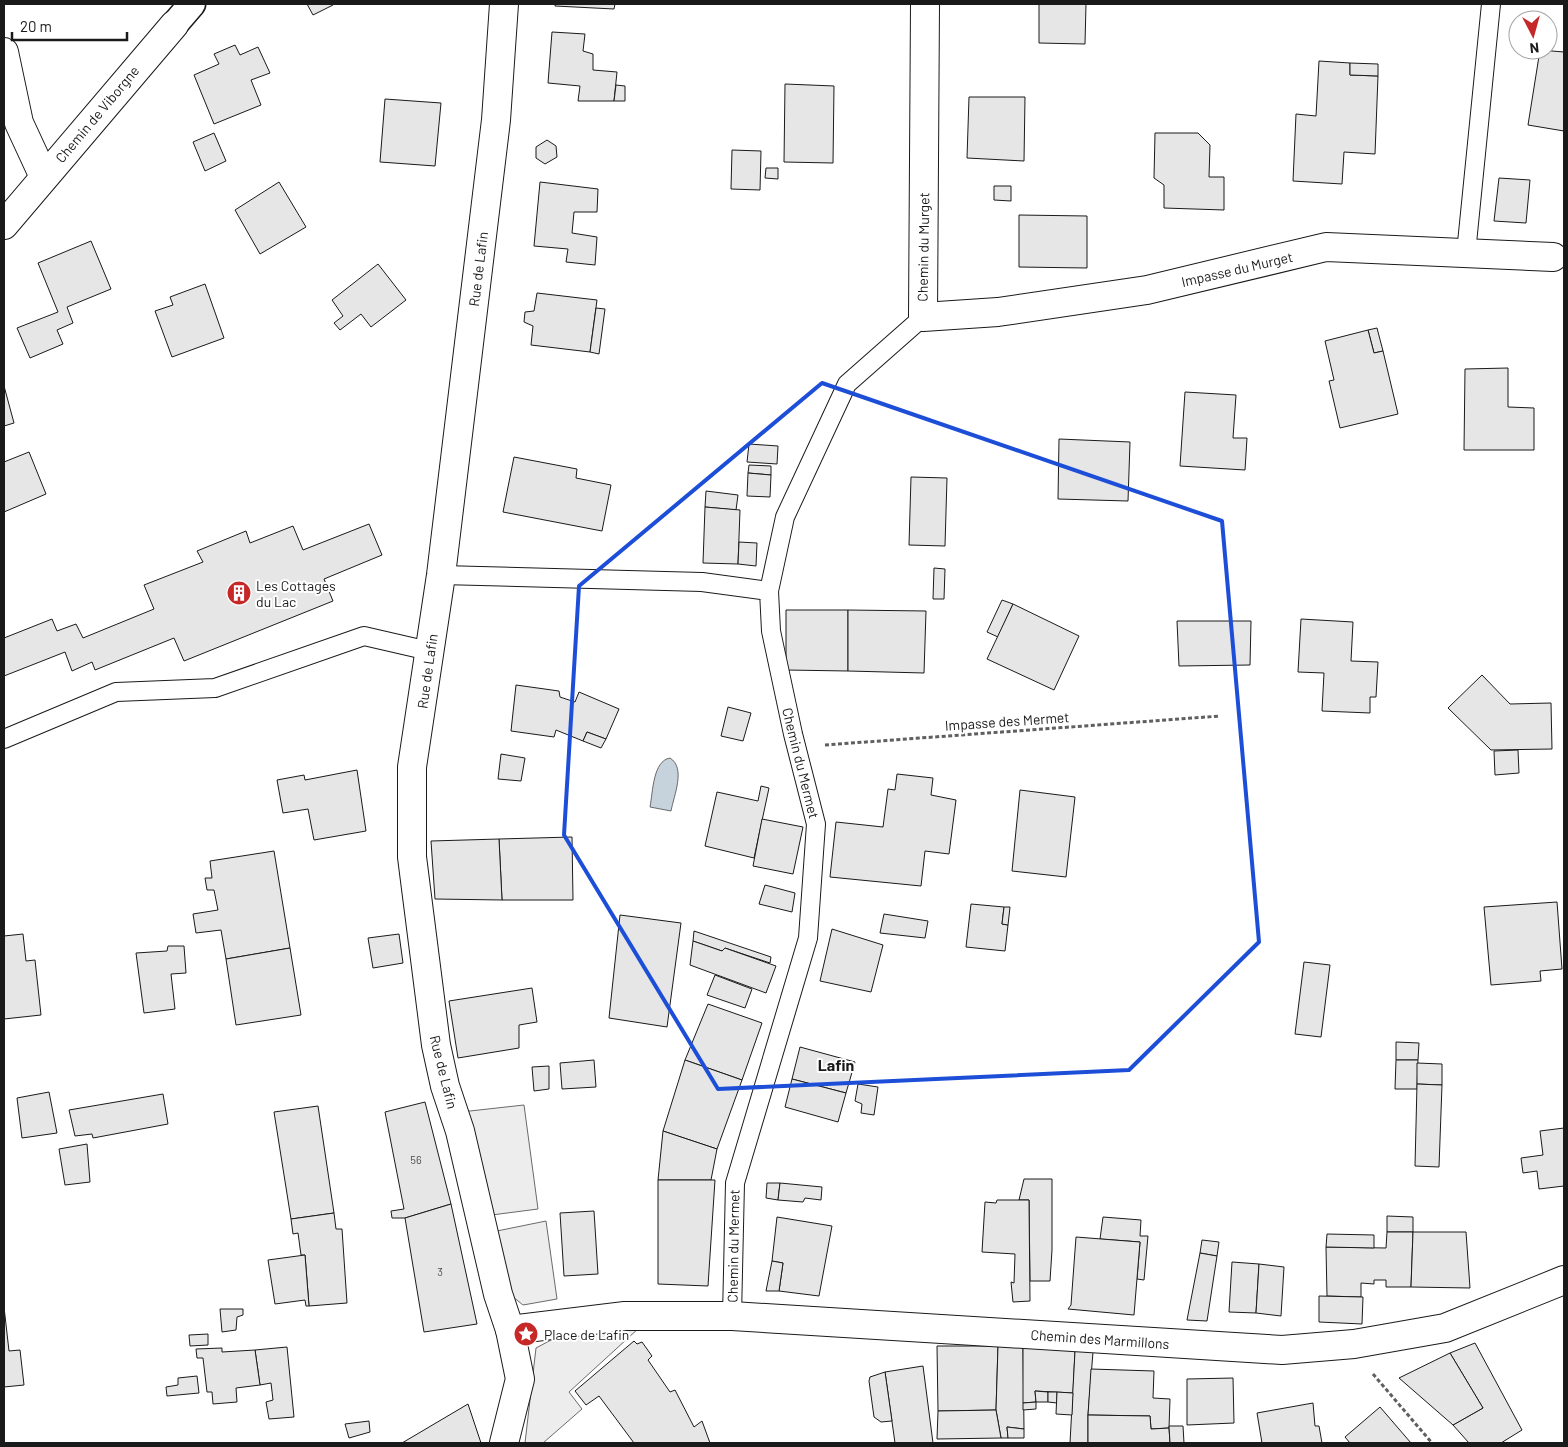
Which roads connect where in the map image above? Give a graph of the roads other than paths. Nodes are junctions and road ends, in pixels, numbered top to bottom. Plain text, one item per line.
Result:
1 (192, 4) edge
2 (504, 4) edge
3 (925, 4) edge
4 (1491, 4) edge
5 (174, 25) joint
6 (4, 52) edge
7 (44, 177) junction
8 (4, 224) edge
9 (1466, 254) junction
10 (1553, 257) dead end
11 (922, 317) junction
12 (441, 576) junction
13 (769, 591) junction
14 (430, 651) junction
15 (4, 739) edge
16 (1564, 1280) edge
17 (732, 1316) junction
18 (510, 1330) junction
19 (504, 1443) edge

1 - 5 street, Chemin de Viborgne
2 - 12 street, Rue de Lafin
3 - 11 street, Chemin du Murget
4 - 9 lane
5 - 7 street, Chemin de Viborgne
6 - 7 street
7 - 8 street, Chemin de Viborgne
9 - 10 street, Impasse du Murget
9 - 11 street, Impasse du Murget
11 - 13 lane, Chemin du Murget
12 - 13 lane
12 - 14 street, Rue de Lafin
13 - 17 lane, Chemin du Mermet
14 - 15 lane
14 - 18 street, Rue de Lafin
16 - 17 street, Chemin des Marmillons
17 - 18 street, Chemin des Marmillons
18 - 19 street

